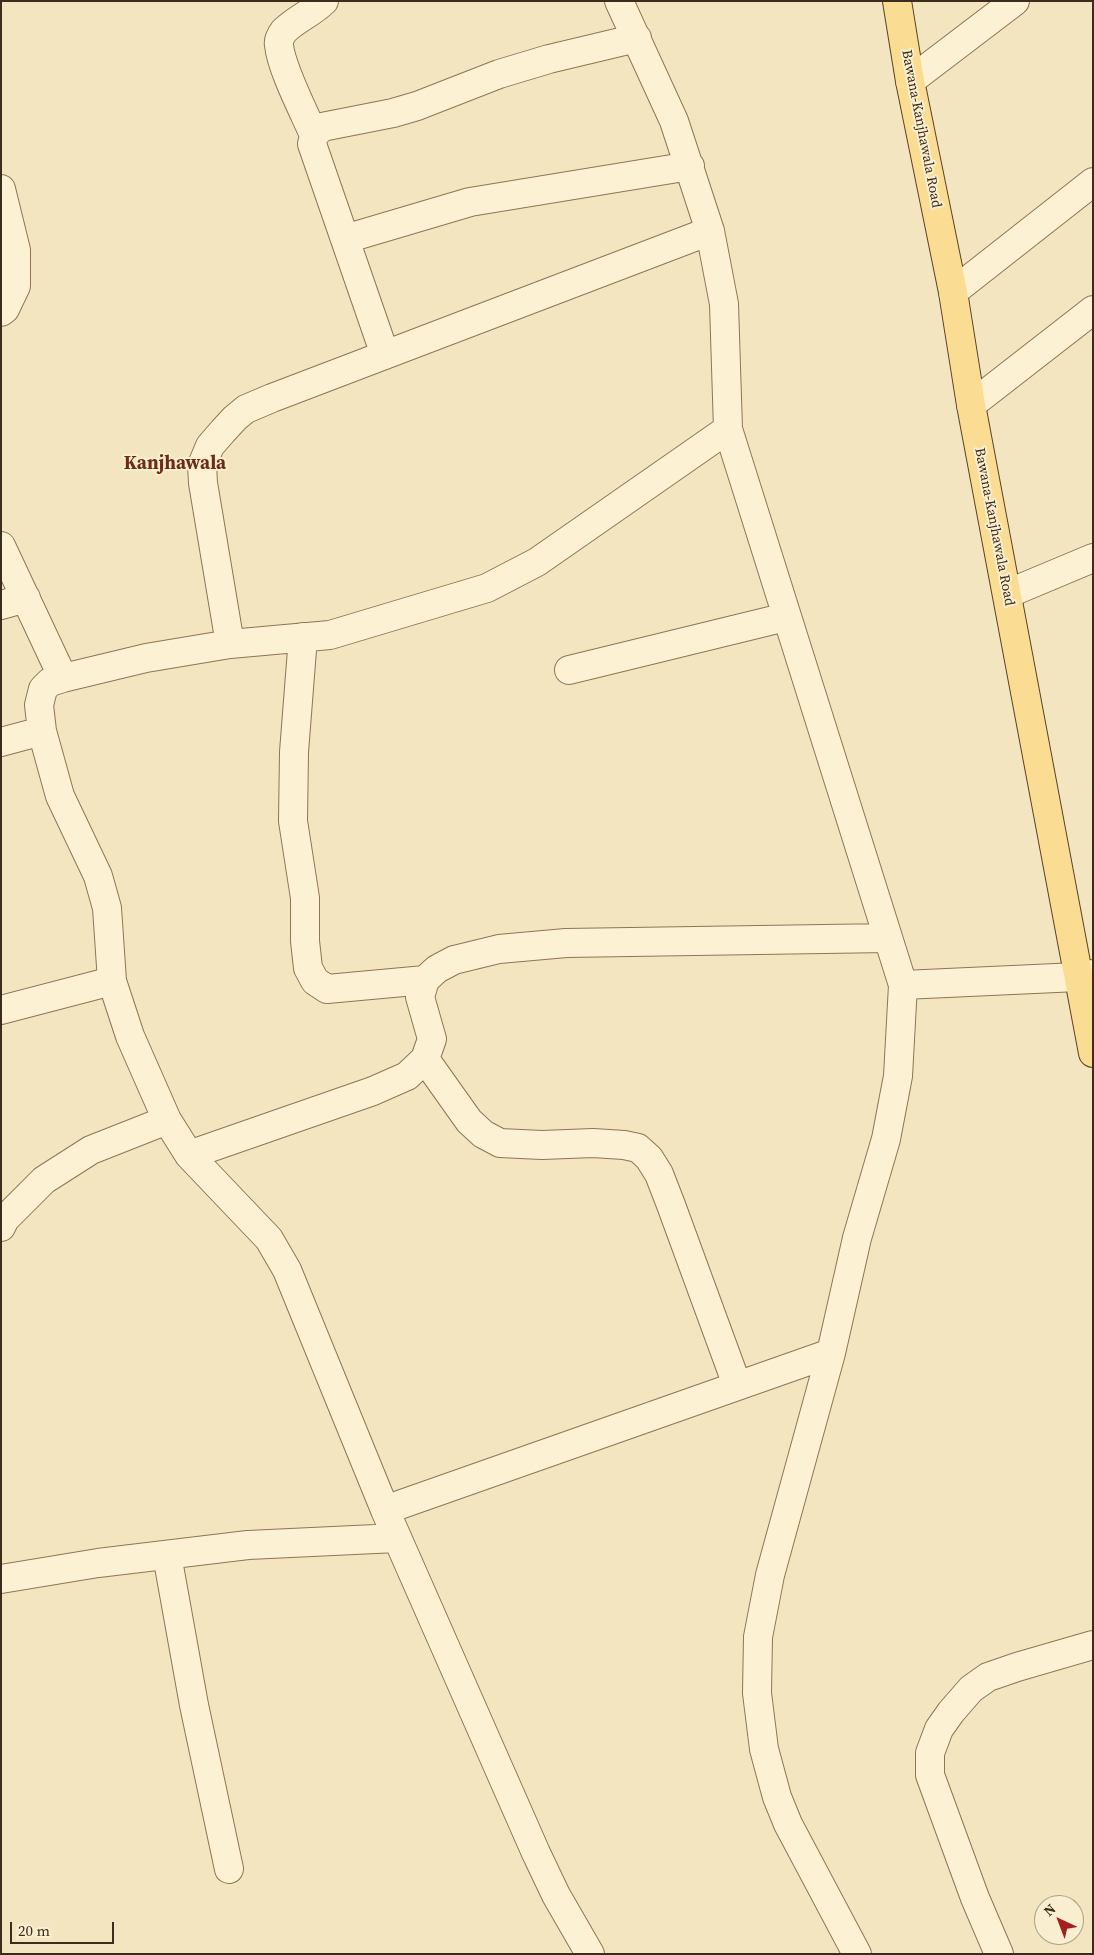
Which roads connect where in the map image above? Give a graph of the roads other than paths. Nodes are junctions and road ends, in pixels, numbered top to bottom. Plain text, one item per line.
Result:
1 (324, 1) edge
2 (619, 1) edge
3 (897, 1) edge
4 (1015, 1) edge
5 (637, 38) junction
6 (910, 81) junction
7 (314, 134) junction
8 (690, 166) junction
9 (1093, 182) edge
10 (1, 189) edge
11 (710, 231) junction
12 (345, 239) junction
13 (952, 292) junction
14 (1093, 310) edge
15 (1, 312) edge
16 (385, 355) junction
17 (971, 405) junction
18 (728, 429) junction
19 (1, 546) edge
20 (1093, 558) edge
21 (1006, 594) junction
22 (14, 602) edge
23 (786, 617) junction
24 (302, 637) junction
25 (230, 644) junction
26 (569, 670) dead end
27 (63, 678) junction
28 (42, 731) junction
29 (1, 742) edge
30 (888, 938) junction
31 (1086, 975) edge
32 (425, 980) junction
33 (112, 981) junction
34 (903, 985) junction
35 (1, 1010) edge
36 (1093, 1053) edge
37 (425, 1058) junction
38 (167, 1120) junction
39 (189, 1155) junction
40 (1, 1227) edge
41 (831, 1353) junction
42 (737, 1385) junction
43 (385, 1510) junction
44 (398, 1538) junction
45 (166, 1555) junction
46 (1, 1579) edge
47 (1093, 1646) edge
48 (229, 1868) dead end
49 (590, 1954) edge
50 (857, 1954) edge
51 (1000, 1954) edge

1 - 7 street
2 - 5 street
3 - 6 main road, Bawana-Kanjhawala Road
4 - 6 street
5 - 7 street
5 - 8 street
6 - 13 main road, Bawana-Kanjhawala Road
7 - 12 street
8 - 11 street
8 - 12 street
9 - 13 street
10 - 15 street
11 - 16 street
11 - 18 street
12 - 16 street
13 - 17 main road, Bawana-Kanjhawala Road
14 - 17 street
16 - 25 street
17 - 21 main road, Bawana-Kanjhawala Road
18 - 23 street
18 - 24 street
19 - 22 street
20 - 21 street
21 - 31 main road, Bawana-Kanjhawala Road
22 - 27 street
23 - 26 street
23 - 30 street
24 - 25 street
24 - 32 street
25 - 27 street
27 - 28 street
28 - 29 street
28 - 33 street
30 - 32 street
30 - 34 street
31 - 34 street
31 - 36 main road, Bawana-Kanjhawala Road
32 - 37 street
33 - 35 street
33 - 38 street
34 - 41 street
37 - 39 street
37 - 42 street
38 - 39 street
38 - 40 street
39 - 43 street
41 - 42 street
41 - 50 street
42 - 43 street
43 - 44 street
44 - 45 street
44 - 49 street
45 - 46 street
45 - 48 street
47 - 51 street

